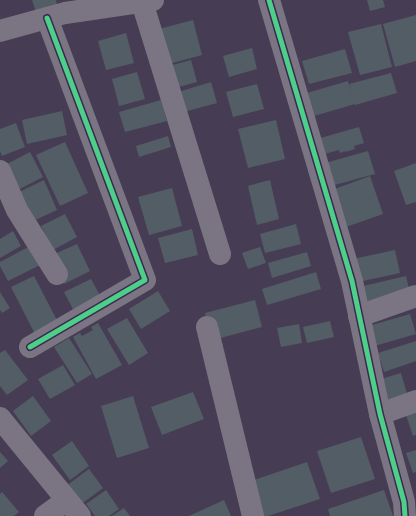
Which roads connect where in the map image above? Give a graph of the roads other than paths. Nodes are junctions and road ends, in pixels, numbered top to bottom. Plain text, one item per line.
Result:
1 (269, 0) edge
2 (148, 1) edge
3 (47, 18) junction
4 (0, 31) edge
5 (0, 171) edge
6 (220, 254) dead end
7 (57, 274) dead end
8 (416, 296) edge
9 (359, 316) junction
10 (207, 327) dead end
11 (30, 347) dead end
12 (416, 401) edge
13 (380, 414) junction
14 (0, 418) edge
15 (408, 506) edge
16 (73, 508) edge
17 (45, 516) edge
18 (253, 516) edge

1 - 9 street
2 - 3 street
2 - 6 street
3 - 4 street
3 - 11 street
5 - 7 street
8 - 9 street
9 - 13 street
10 - 18 street
12 - 13 street
13 - 15 street
14 - 16 street
16 - 17 street

